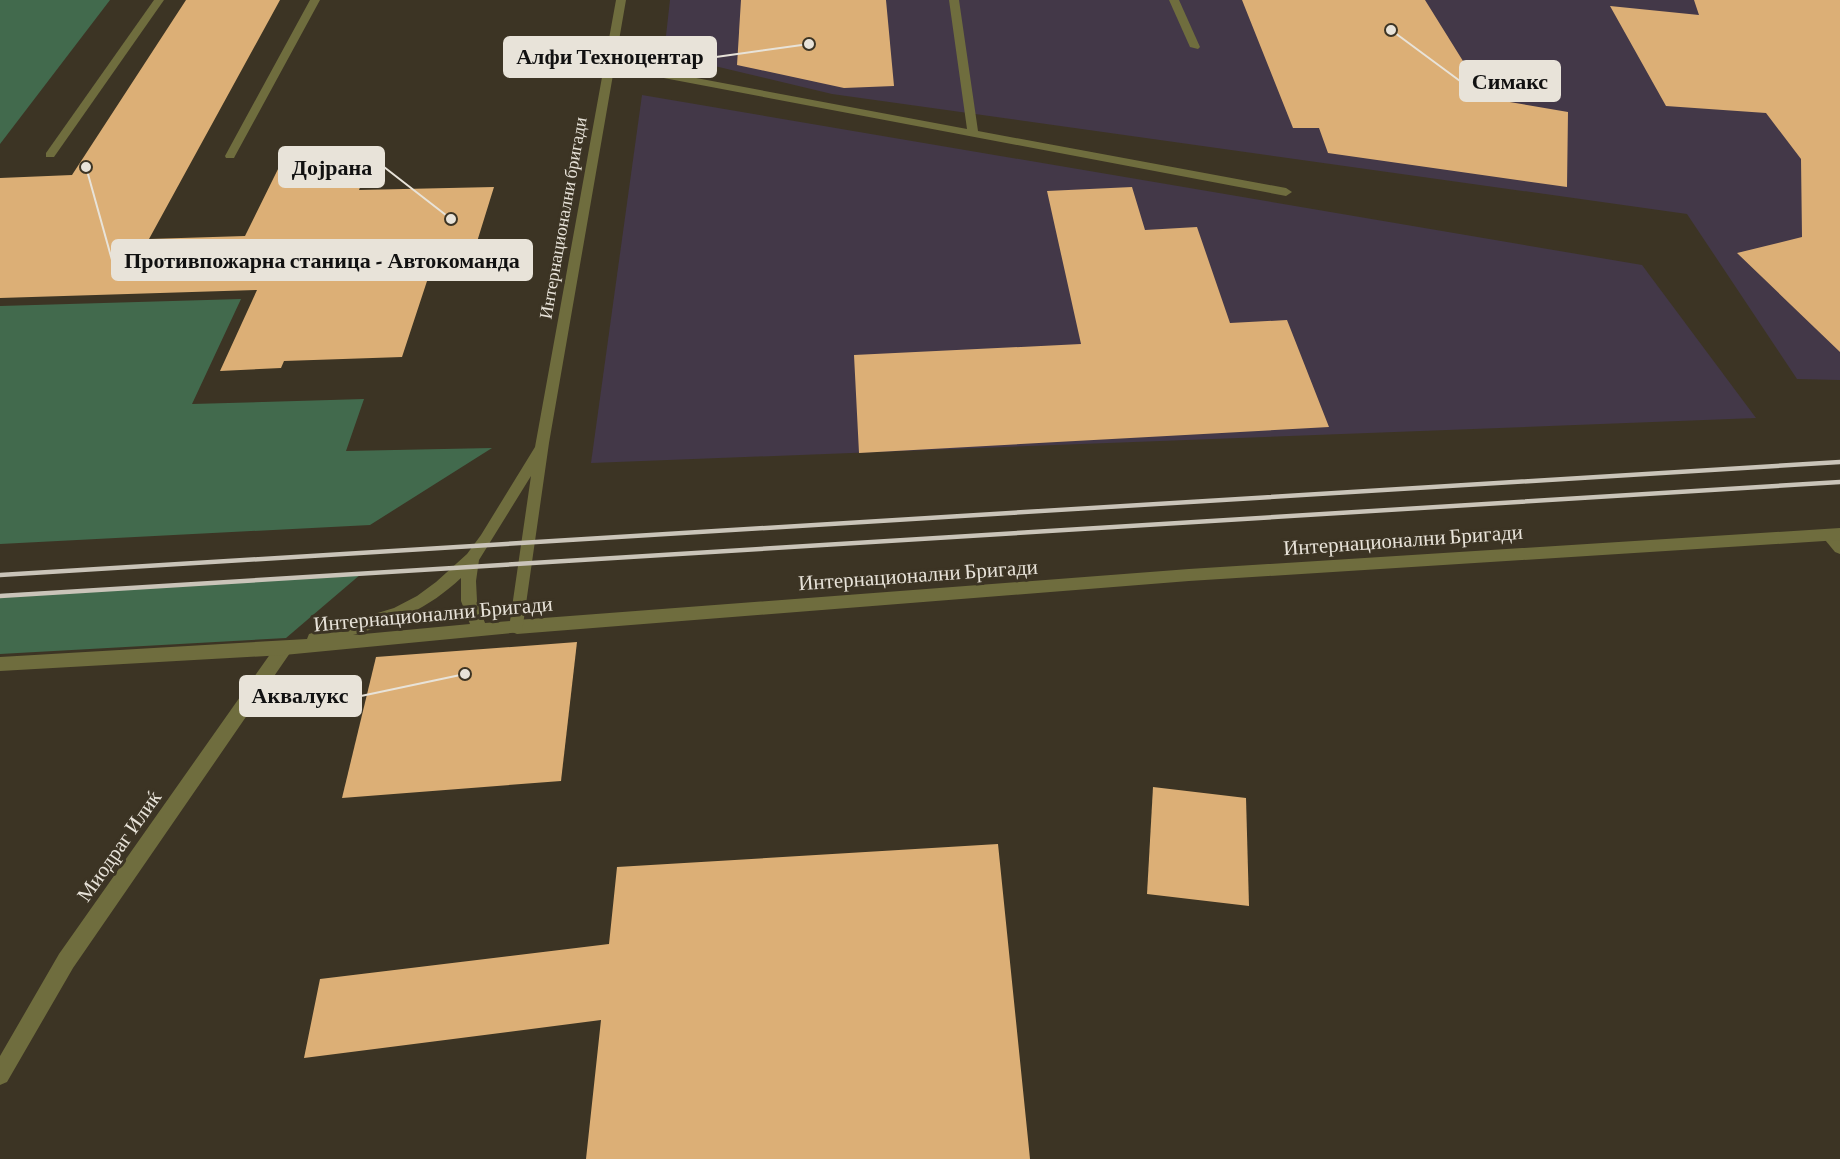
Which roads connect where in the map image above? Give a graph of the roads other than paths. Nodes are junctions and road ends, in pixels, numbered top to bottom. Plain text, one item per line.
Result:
1 (159, 0) edge
2 (315, 0) edge
3 (621, 0) edge
4 (954, 0) edge
5 (1174, 0) edge
6 (1195, 47) dead end
7 (611, 65) junction
8 (973, 133) junction
9 (50, 155) dead end
10 (230, 156) dead end
11 (1286, 192) dead end
12 (542, 444) junction
13 (1834, 534) edge
14 (1840, 548) edge
15 (472, 558) junction
16 (517, 627) junction
17 (480, 630) junction
18 (284, 648) junction
19 (0, 663) edge
20 (0, 1075) edge

1 - 9 street
2 - 10 street
3 - 7 street, Интернационални бригади
4 - 8 street
5 - 6 street
7 - 8 street
7 - 12 street, Интернационални бригади
8 - 11 street
12 - 15 street, Интернационални бригади
12 - 16 street, Интернационални бригади
13 - 14 street
13 - 16 street, Интернационални Бригади
15 - 17 street, Интернационални бригади
15 - 18 street
16 - 17 street, Интернационални Бригади
17 - 18 street, Интернационални Бригади
18 - 19 street, Интернационални Бригади
18 - 20 street, Миодраг Илиќ

